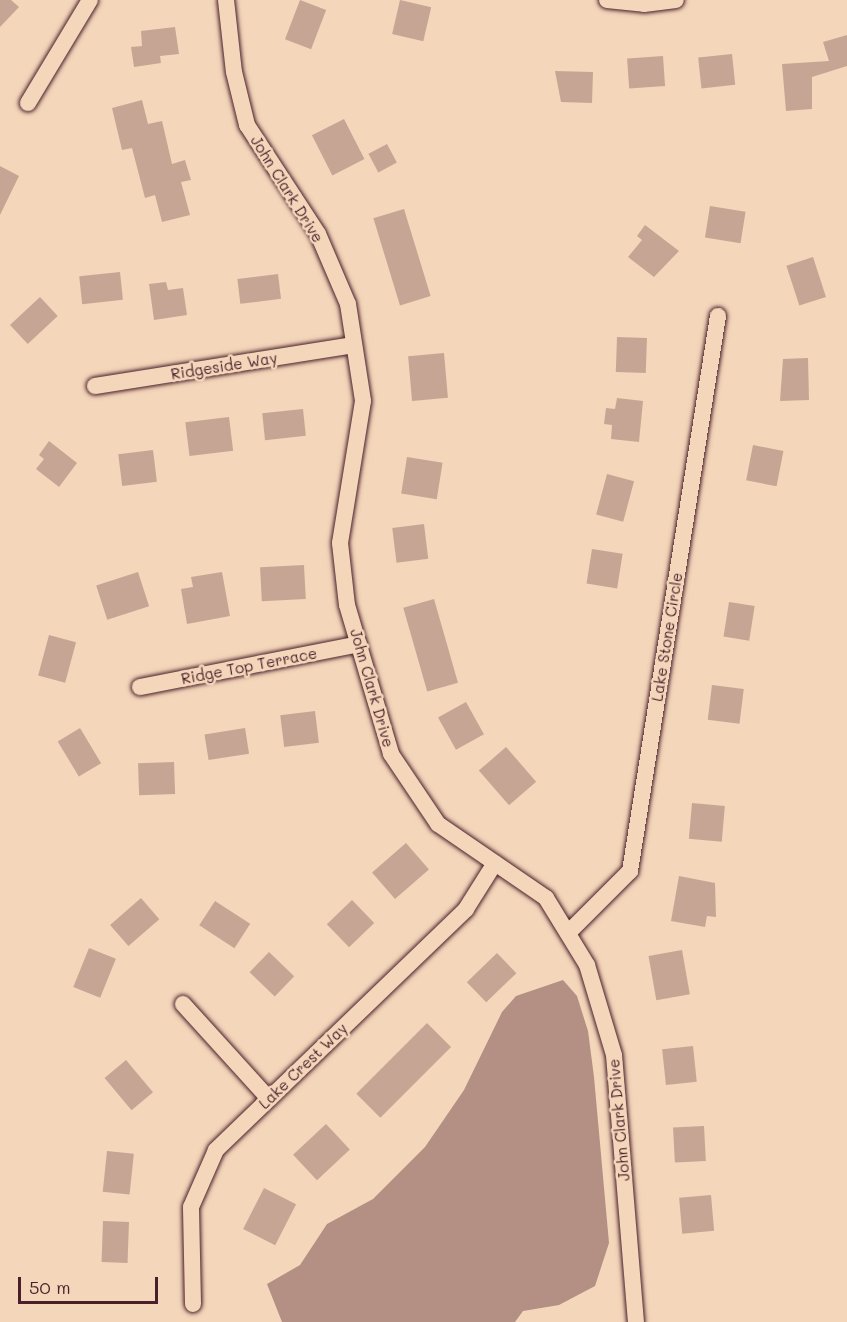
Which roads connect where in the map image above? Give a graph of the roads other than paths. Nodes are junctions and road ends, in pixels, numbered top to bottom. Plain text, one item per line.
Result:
1 (90, 0) edge
2 (226, 0) edge
3 (607, 0) edge
4 (676, 0) edge
5 (28, 103) dead end
6 (718, 316) dead end
7 (354, 345) junction
8 (95, 386) dead end
9 (359, 644) junction
10 (140, 687) dead end
11 (495, 863) junction
12 (568, 933) junction
13 (183, 1004) dead end
14 (269, 1099) junction
15 (193, 1304) dead end
16 (636, 1322) edge

1 - 5 street
2 - 7 street, John Clark Drive
3 - 4 street
6 - 12 street, Lake Stone Circle
7 - 8 street, Ridgeside Way
7 - 9 street, John Clark Drive
9 - 10 street, Ridge Top Terrace
9 - 11 street, John Clark Drive
11 - 12 street, John Clark Drive
11 - 14 street, Lake Crest Way
12 - 16 street, John Clark Drive
13 - 14 street
14 - 15 street, Lake Crest Way

